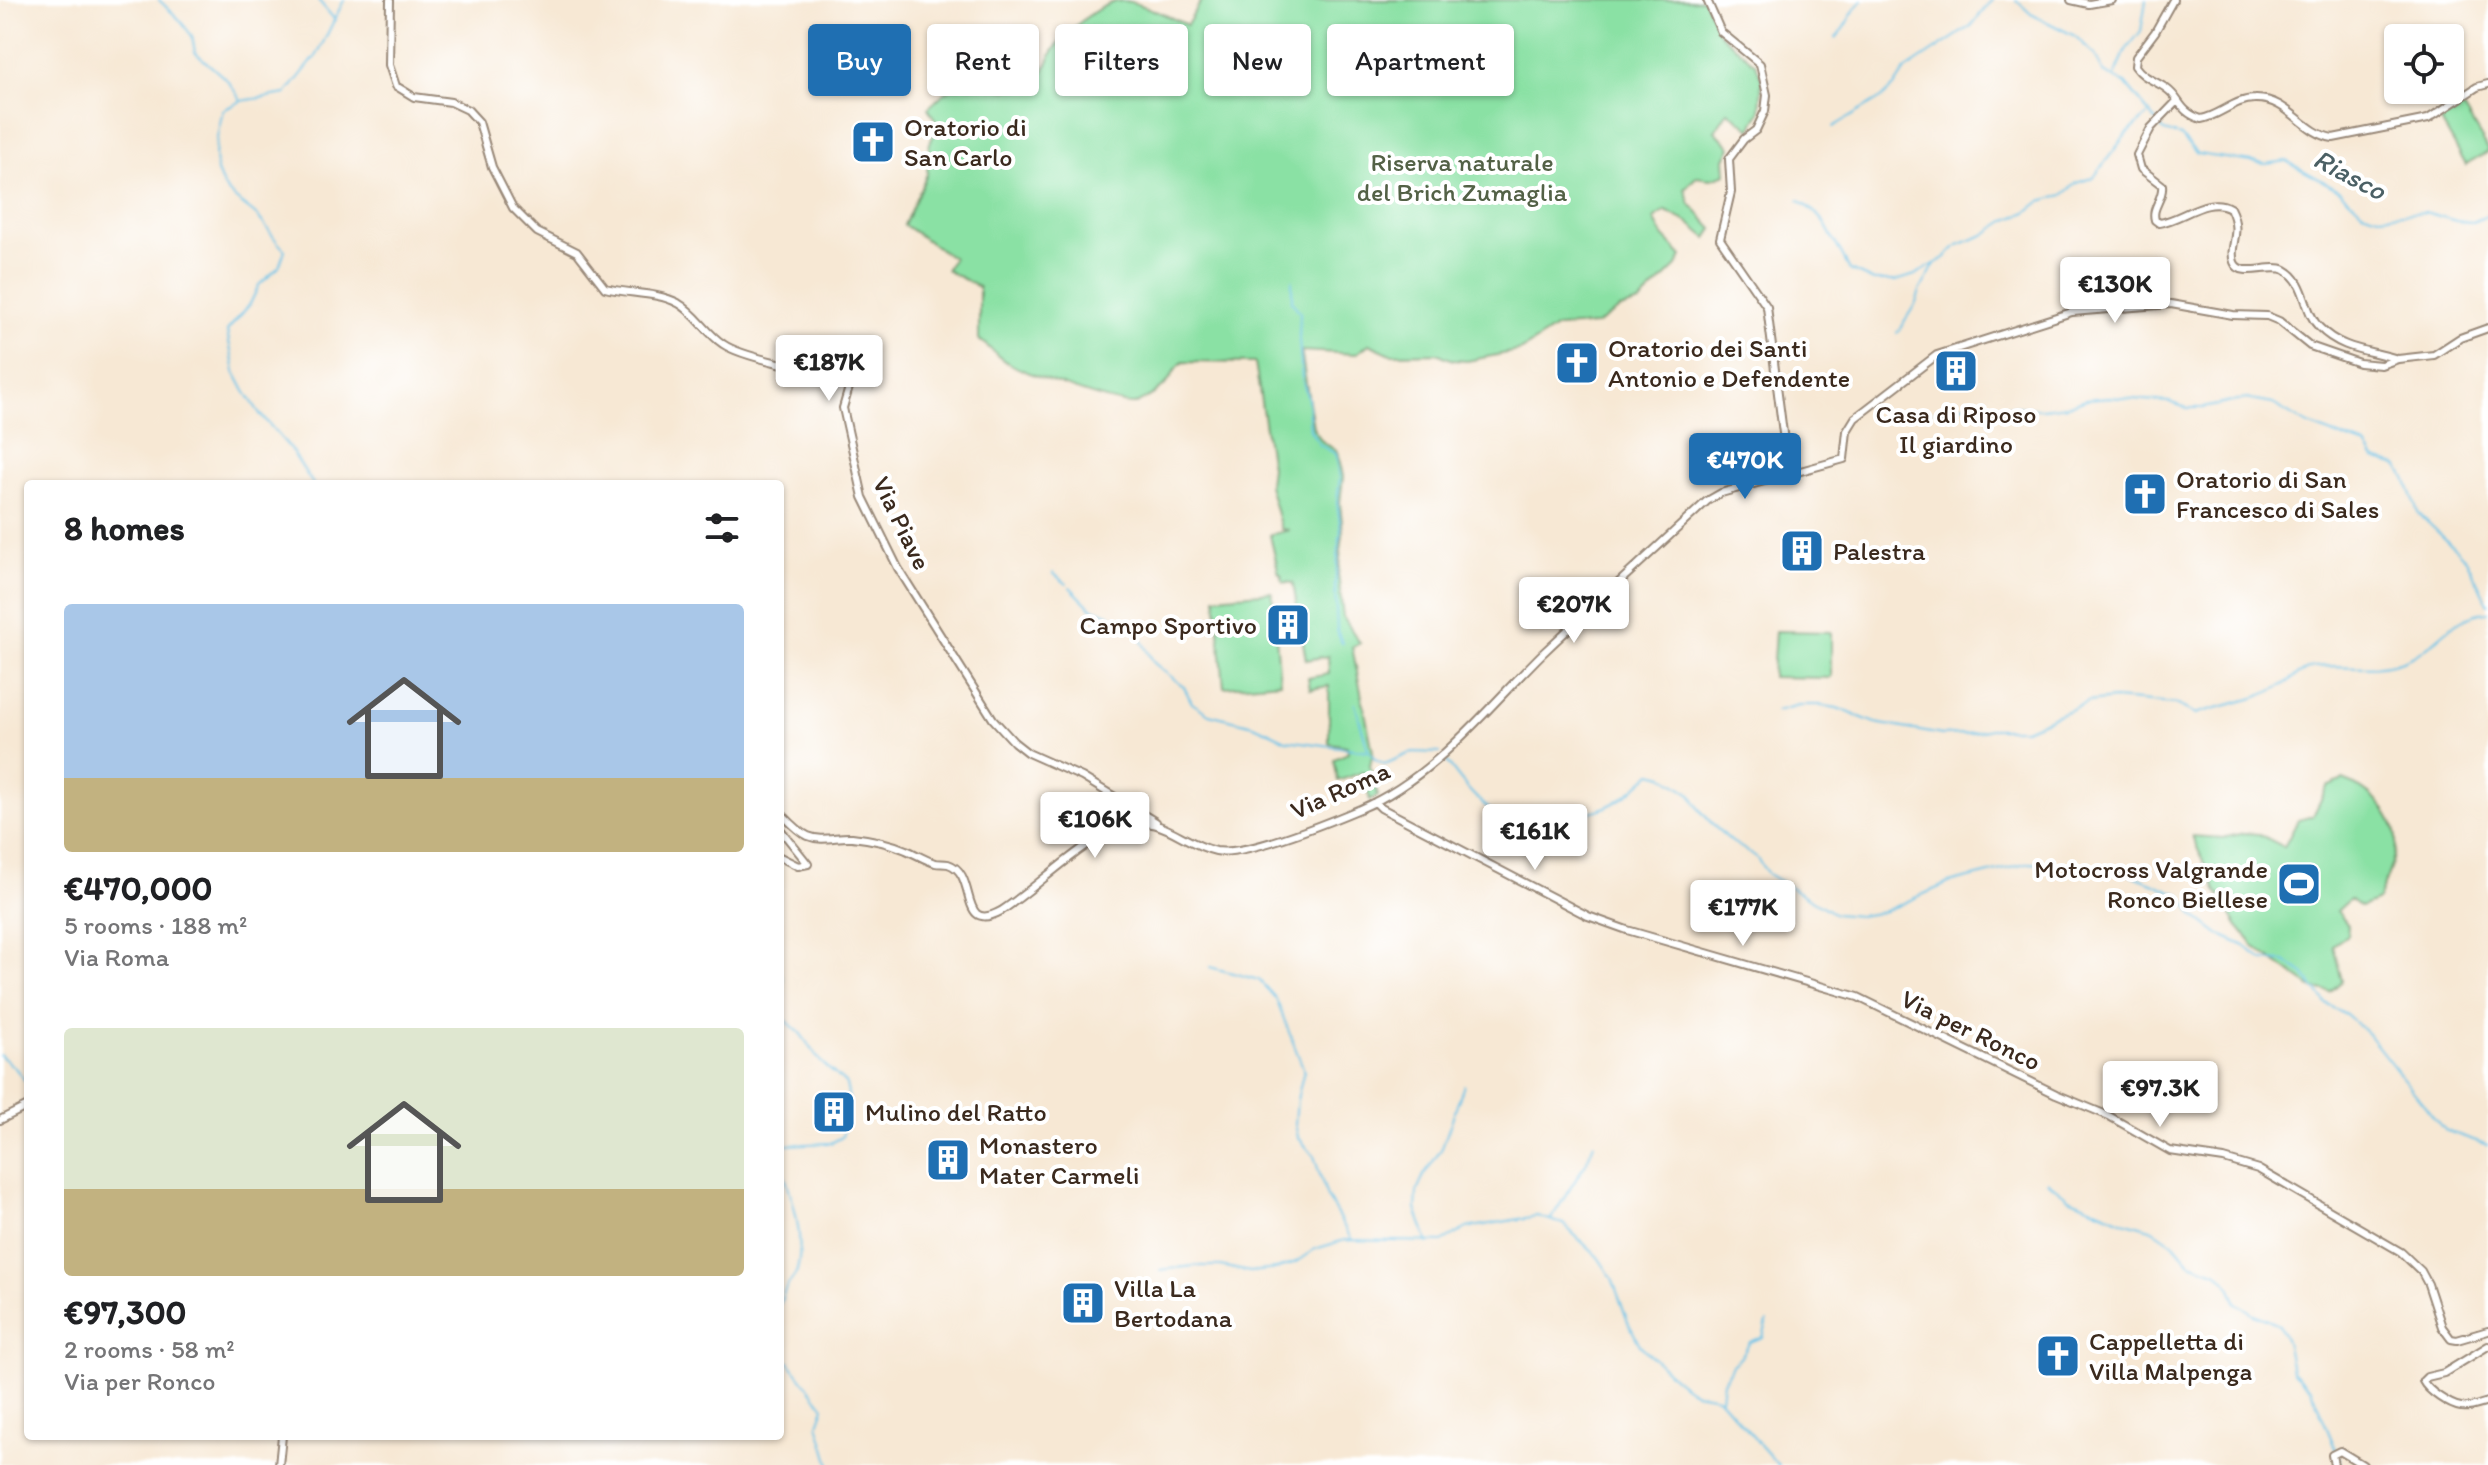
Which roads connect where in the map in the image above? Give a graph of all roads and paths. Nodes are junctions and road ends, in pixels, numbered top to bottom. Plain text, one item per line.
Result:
1 (390, 0) edge
2 (1707, 0) edge
3 (2071, 0) edge
4 (2112, 0) edge
5 (2173, 0) edge
6 (2488, 84) edge
7 (2176, 102) junction
8 (2488, 328) edge
9 (2398, 359) junction
10 (1791, 473) junction
11 (1116, 798) junction
12 (1375, 802) junction
13 (1131, 807) junction
14 (1123, 815) junction
15 (784, 816) edge
16 (1131, 824) junction
17 (1159, 824) junction
18 (784, 834) edge
19 (1104, 835) junction
20 (784, 859) edge
21 (24, 1108) edge
22 (0, 1120) edge
23 (2488, 1331) edge
24 (2488, 1346) edge
25 (2488, 1402) edge
26 (282, 1440) edge
27 (279, 1465) edge
28 (2334, 1465) edge
29 (2363, 1465) edge

1 - 11 street, Via Piave
2 - 10 street
3 - 4 street
5 - 7 street
6 - 7 street
7 - 9 street
8 - 9 street
9 - 10 street, Via Roma
10 - 12 street, Via Roma
11 - 13 street, Via Piave
11 - 14 street
12 - 17 street, Via Roma
12 - 23 street, Via per Ronco
13 - 16 street
13 - 17 street, Via Piave
14 - 16 street
14 - 19 street
15 - 19 street, Via Roma
16 - 17 street, Via Roma
16 - 19 street, Via Roma
18 - 20 street
21 - 22 street
24 - 25 street
26 - 27 street
28 - 29 street

